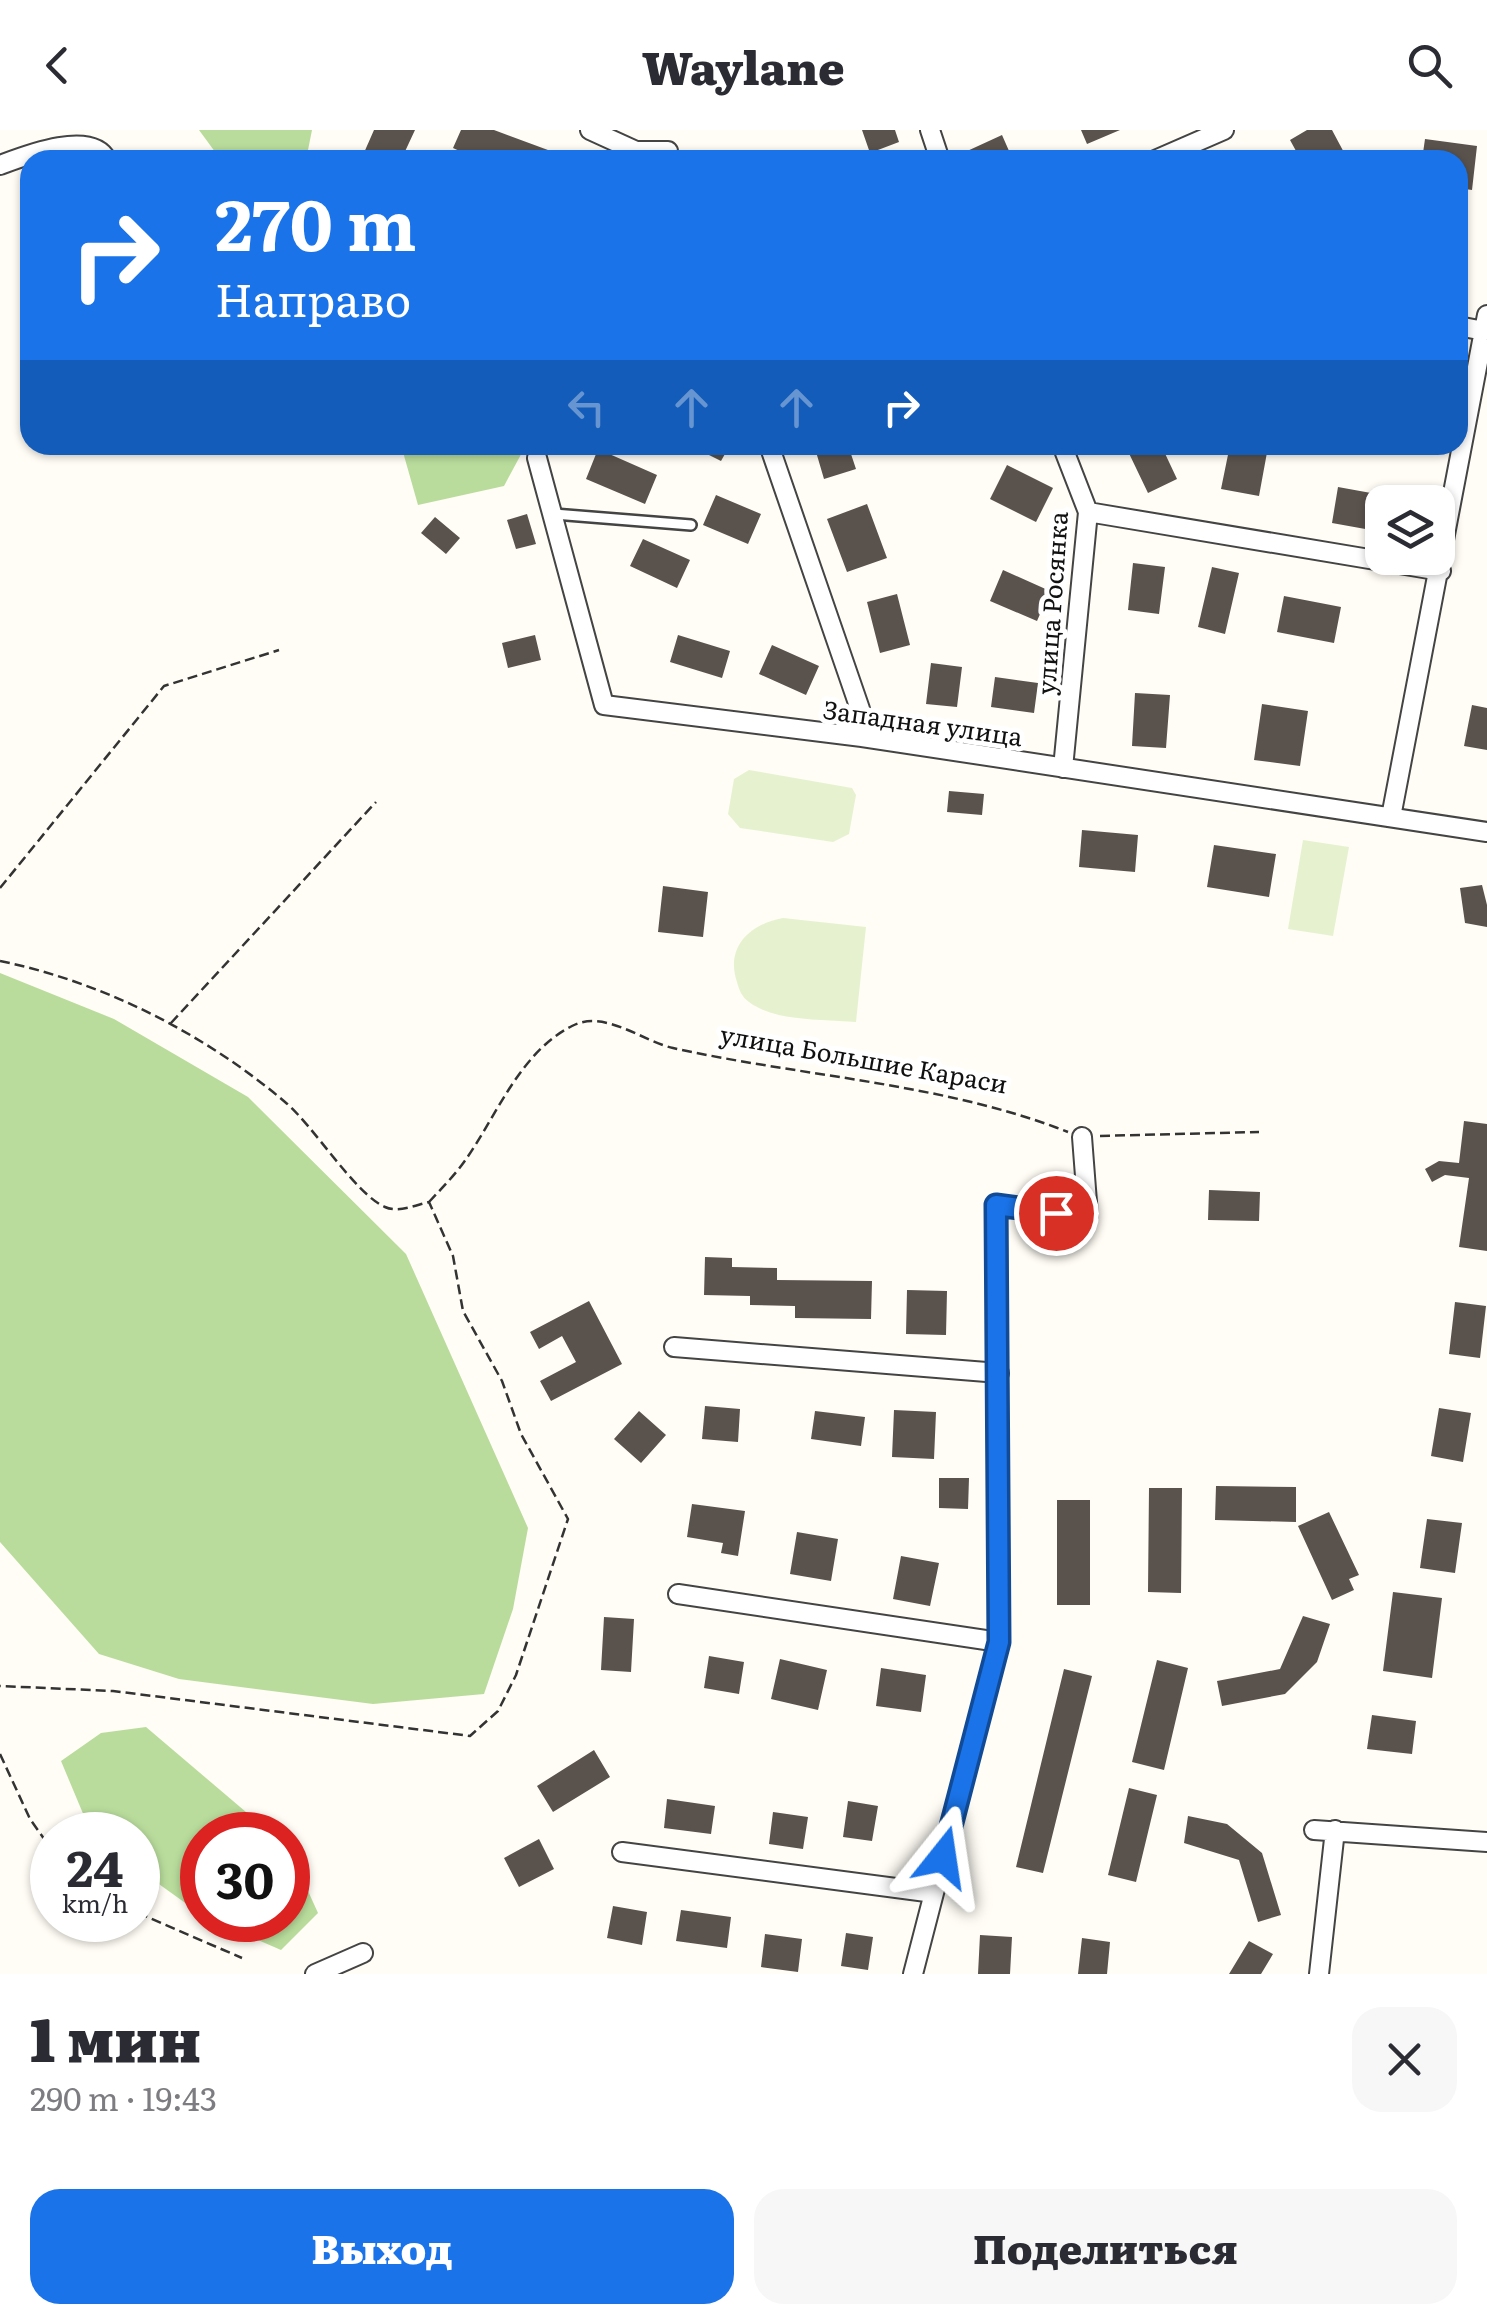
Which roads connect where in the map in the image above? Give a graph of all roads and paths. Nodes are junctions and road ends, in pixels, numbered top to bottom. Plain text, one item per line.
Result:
1 (590, 130) edge
2 (1224, 130) edge
3 (1195, 138) edge
4 (39, 150) edge
5 (104, 150) edge
6 (634, 150) edge
7 (1486, 323) edge
8 (1468, 423) edge
9 (772, 455) edge
10 (1066, 455) edge
11 (1462, 455) edge
12 (537, 458) dead end
13 (1455, 495) edge
14 (1088, 512) junction
15 (554, 514) junction
16 (691, 525) dead end
17 (1365, 559) edge
18 (1440, 575) edge
19 (279, 650) dead end
20 (862, 737) junction
21 (1063, 768) junction
22 (376, 802) dead end
23 (1392, 817) junction
24 (1487, 832) edge
25 (0, 888) edge
26 (0, 960) edge
27 (170, 1024) junction
28 (1259, 1132) dead end
29 (1082, 1137) junction
30 (429, 1202) junction
31 (674, 1347) dead end
32 (999, 1374) junction
33 (678, 1594) dead end
34 (999, 1642) junction
35 (0, 1686) edge
36 (0, 1754) edge
37 (30, 1819) edge
38 (1314, 1830) dead end
39 (1342, 1831) junction
40 (1487, 1842) edge
41 (622, 1852) dead end
42 (934, 1893) junction
43 (160, 1923) edge
44 (363, 1953) dead end
45 (242, 1958) dead end
46 (315, 1974) edge
47 (913, 1974) edge
48 (1320, 1974) edge

1 - 6 street
2 - 3 street
4 - 5 street
7 - 8 street
9 - 20 street
10 - 14 street, улица Росянка
11 - 13 street
12 - 15 street, Западная улица
14 - 17 street
14 - 21 street, улица Росянка
15 - 16 lane
15 - 20 street, Западная улица
18 - 23 street
19 - 25 path
20 - 21 street, Западная улица
21 - 23 street, Западная улица
22 - 27 path
23 - 24 street, Западная улица
26 - 27 path
27 - 30 path
28 - 29 path, улица Большие Караси
29 - 30 path, улица Большие Караси
29 - 32 street
30 - 35 path
31 - 32 street
32 - 34 street
33 - 34 street
34 - 42 street
36 - 37 path
38 - 39 street
39 - 40 street
39 - 48 street
41 - 42 street
42 - 47 street
43 - 45 path
44 - 46 street

